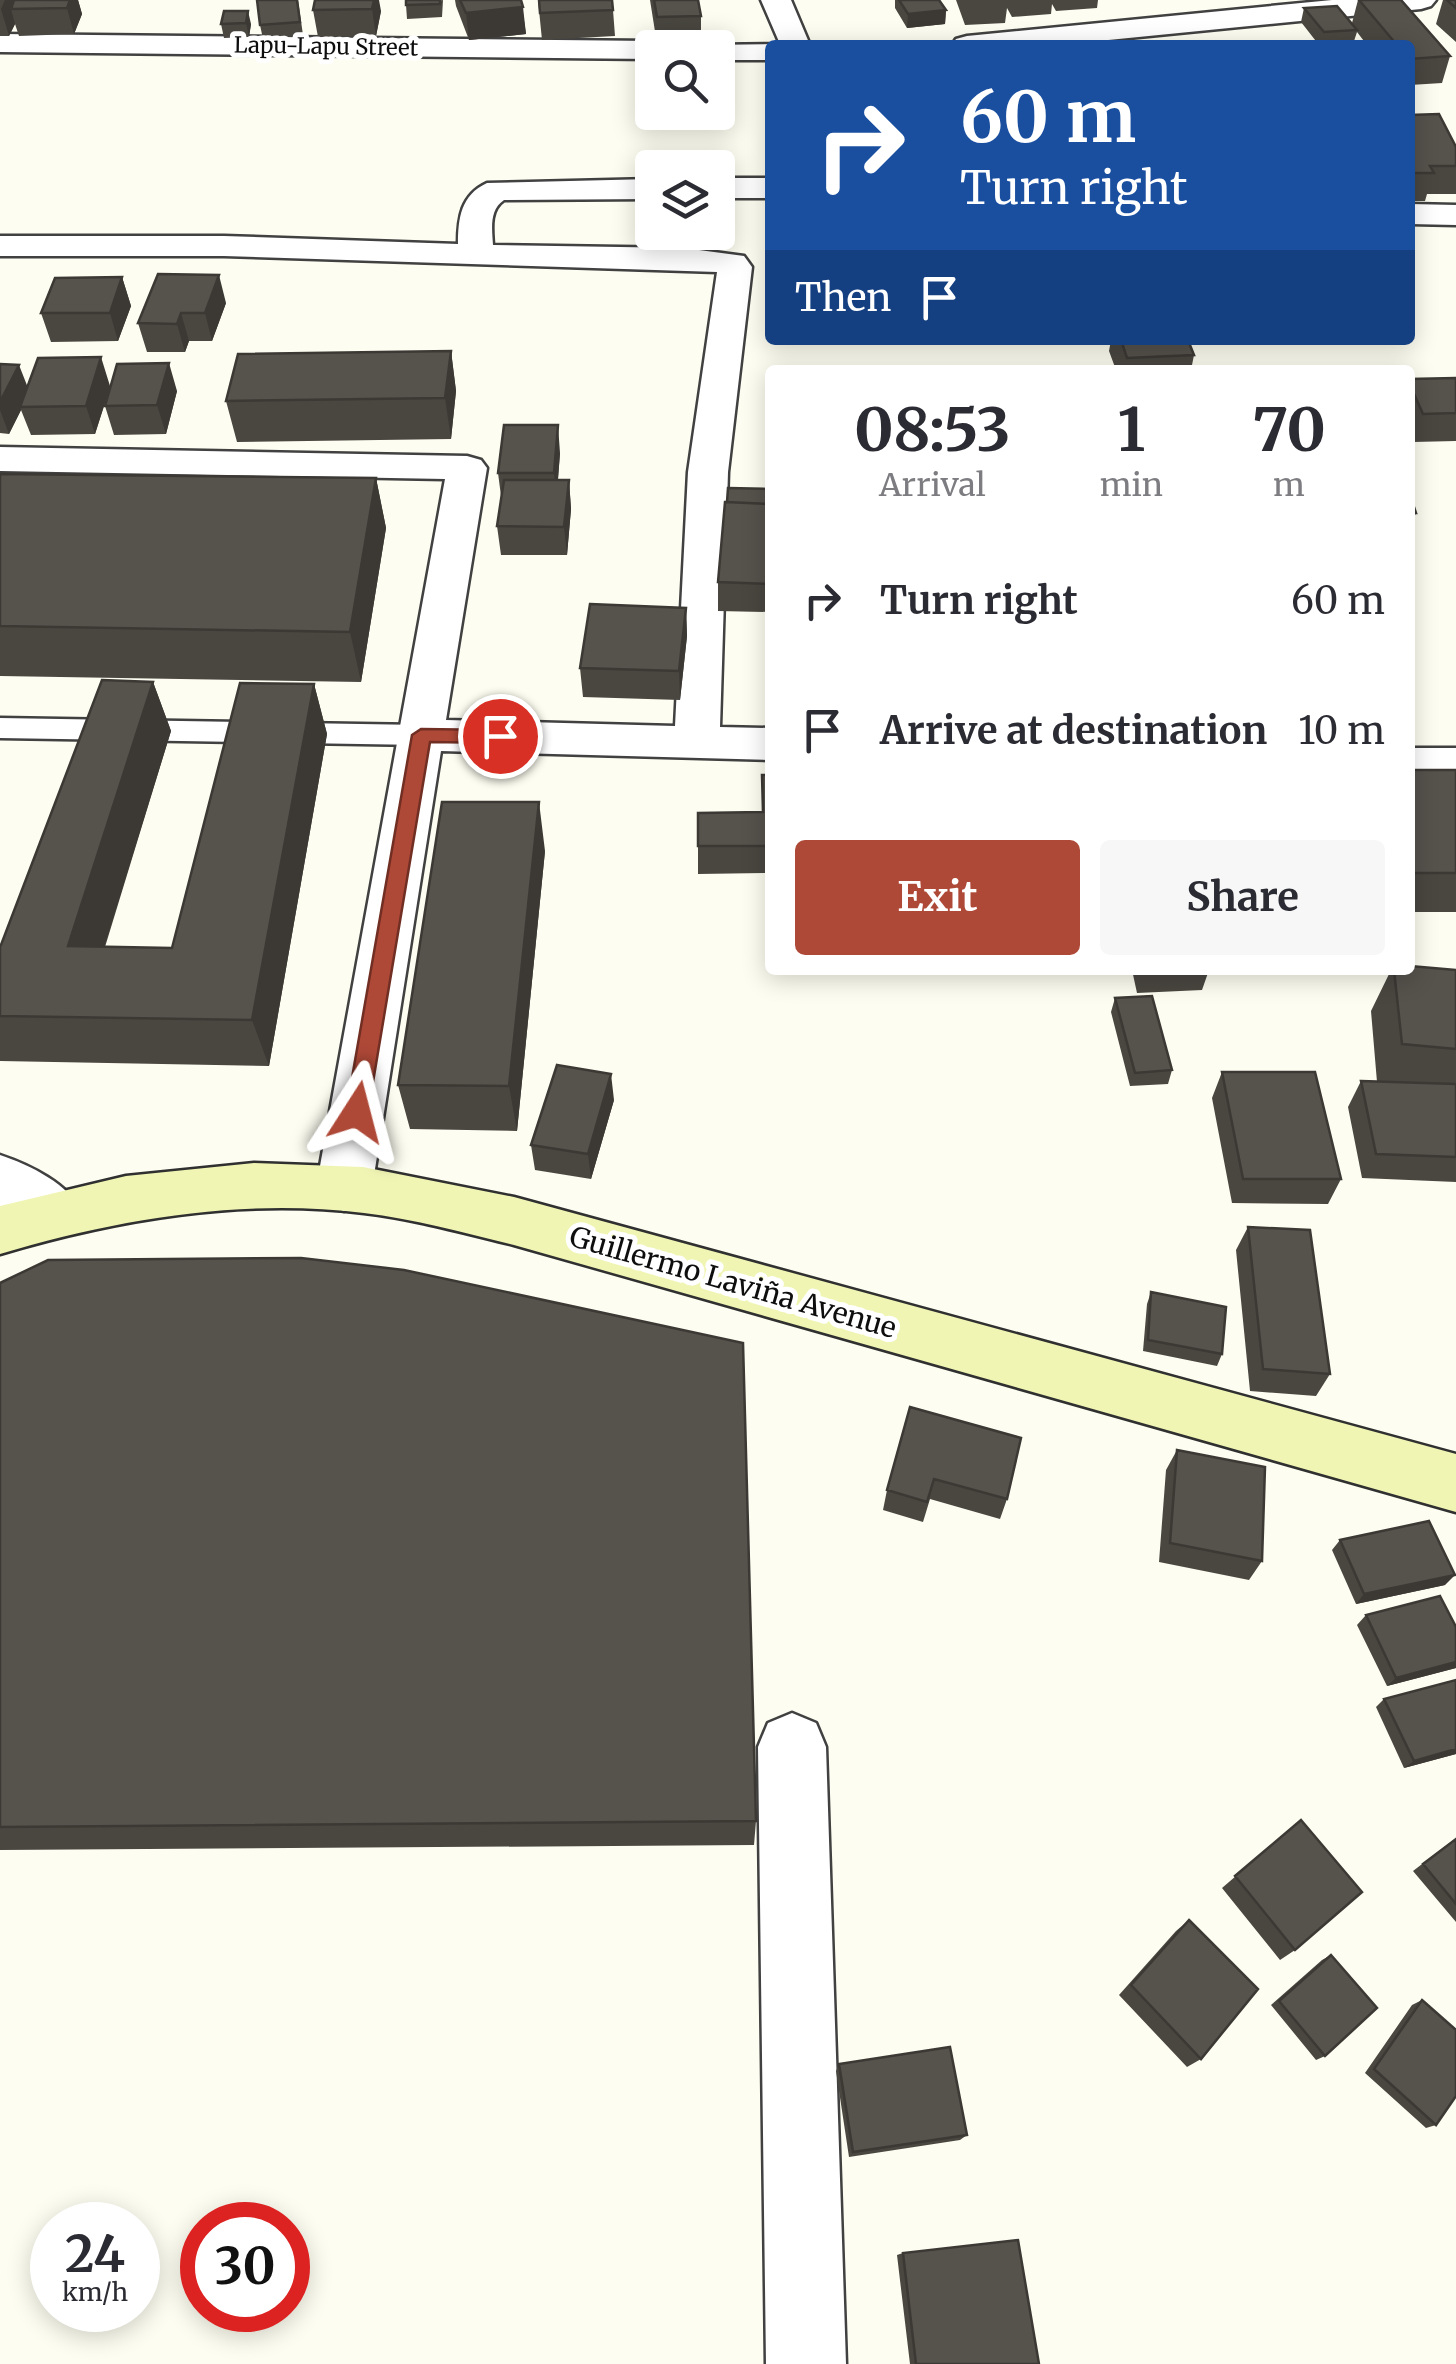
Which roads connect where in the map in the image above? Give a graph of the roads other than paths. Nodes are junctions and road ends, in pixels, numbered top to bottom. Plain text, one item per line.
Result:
1 (776, 0) edge
2 (1123, 0) edge
3 (1421, 0) edge
4 (1142, 28) junction
5 (794, 40) edge
6 (1019, 40) edge
7 (0, 42) edge
8 (635, 50) edge
9 (735, 50) edge
10 (765, 51) edge
11 (735, 188) edge
12 (765, 188) edge
13 (635, 189) edge
14 (1415, 214) edge
15 (1456, 215) edge
16 (0, 246) edge
17 (476, 256) junction
18 (0, 459) edge
19 (0, 728) edge
20 (421, 735) junction
21 (697, 740) junction
22 (765, 744) edge
23 (1415, 764) edge
24 (1456, 764) edge
25 (0, 1178) edge
26 (344, 1188) junction
27 (55, 1213) junction
28 (0, 1230) edge
29 (1456, 1483) edge
30 (792, 1747) dead end
31 (806, 2364) edge

1 - 5 street
2 - 4 street
3 - 4 street
4 - 6 street
7 - 8 street, Lapu-Lapu Street
9 - 10 street
11 - 12 street
13 - 17 street
14 - 15 street
16 - 17 street
17 - 21 street
18 - 20 street
19 - 20 lane
20 - 21 street
20 - 26 street
21 - 22 street
23 - 24 street
25 - 27 street
26 - 27 main road, Guillermo Laviña Avenue
26 - 29 main road, Guillermo Laviña Avenue
27 - 28 main road, Guillermo Laviña Avenue
30 - 31 street

